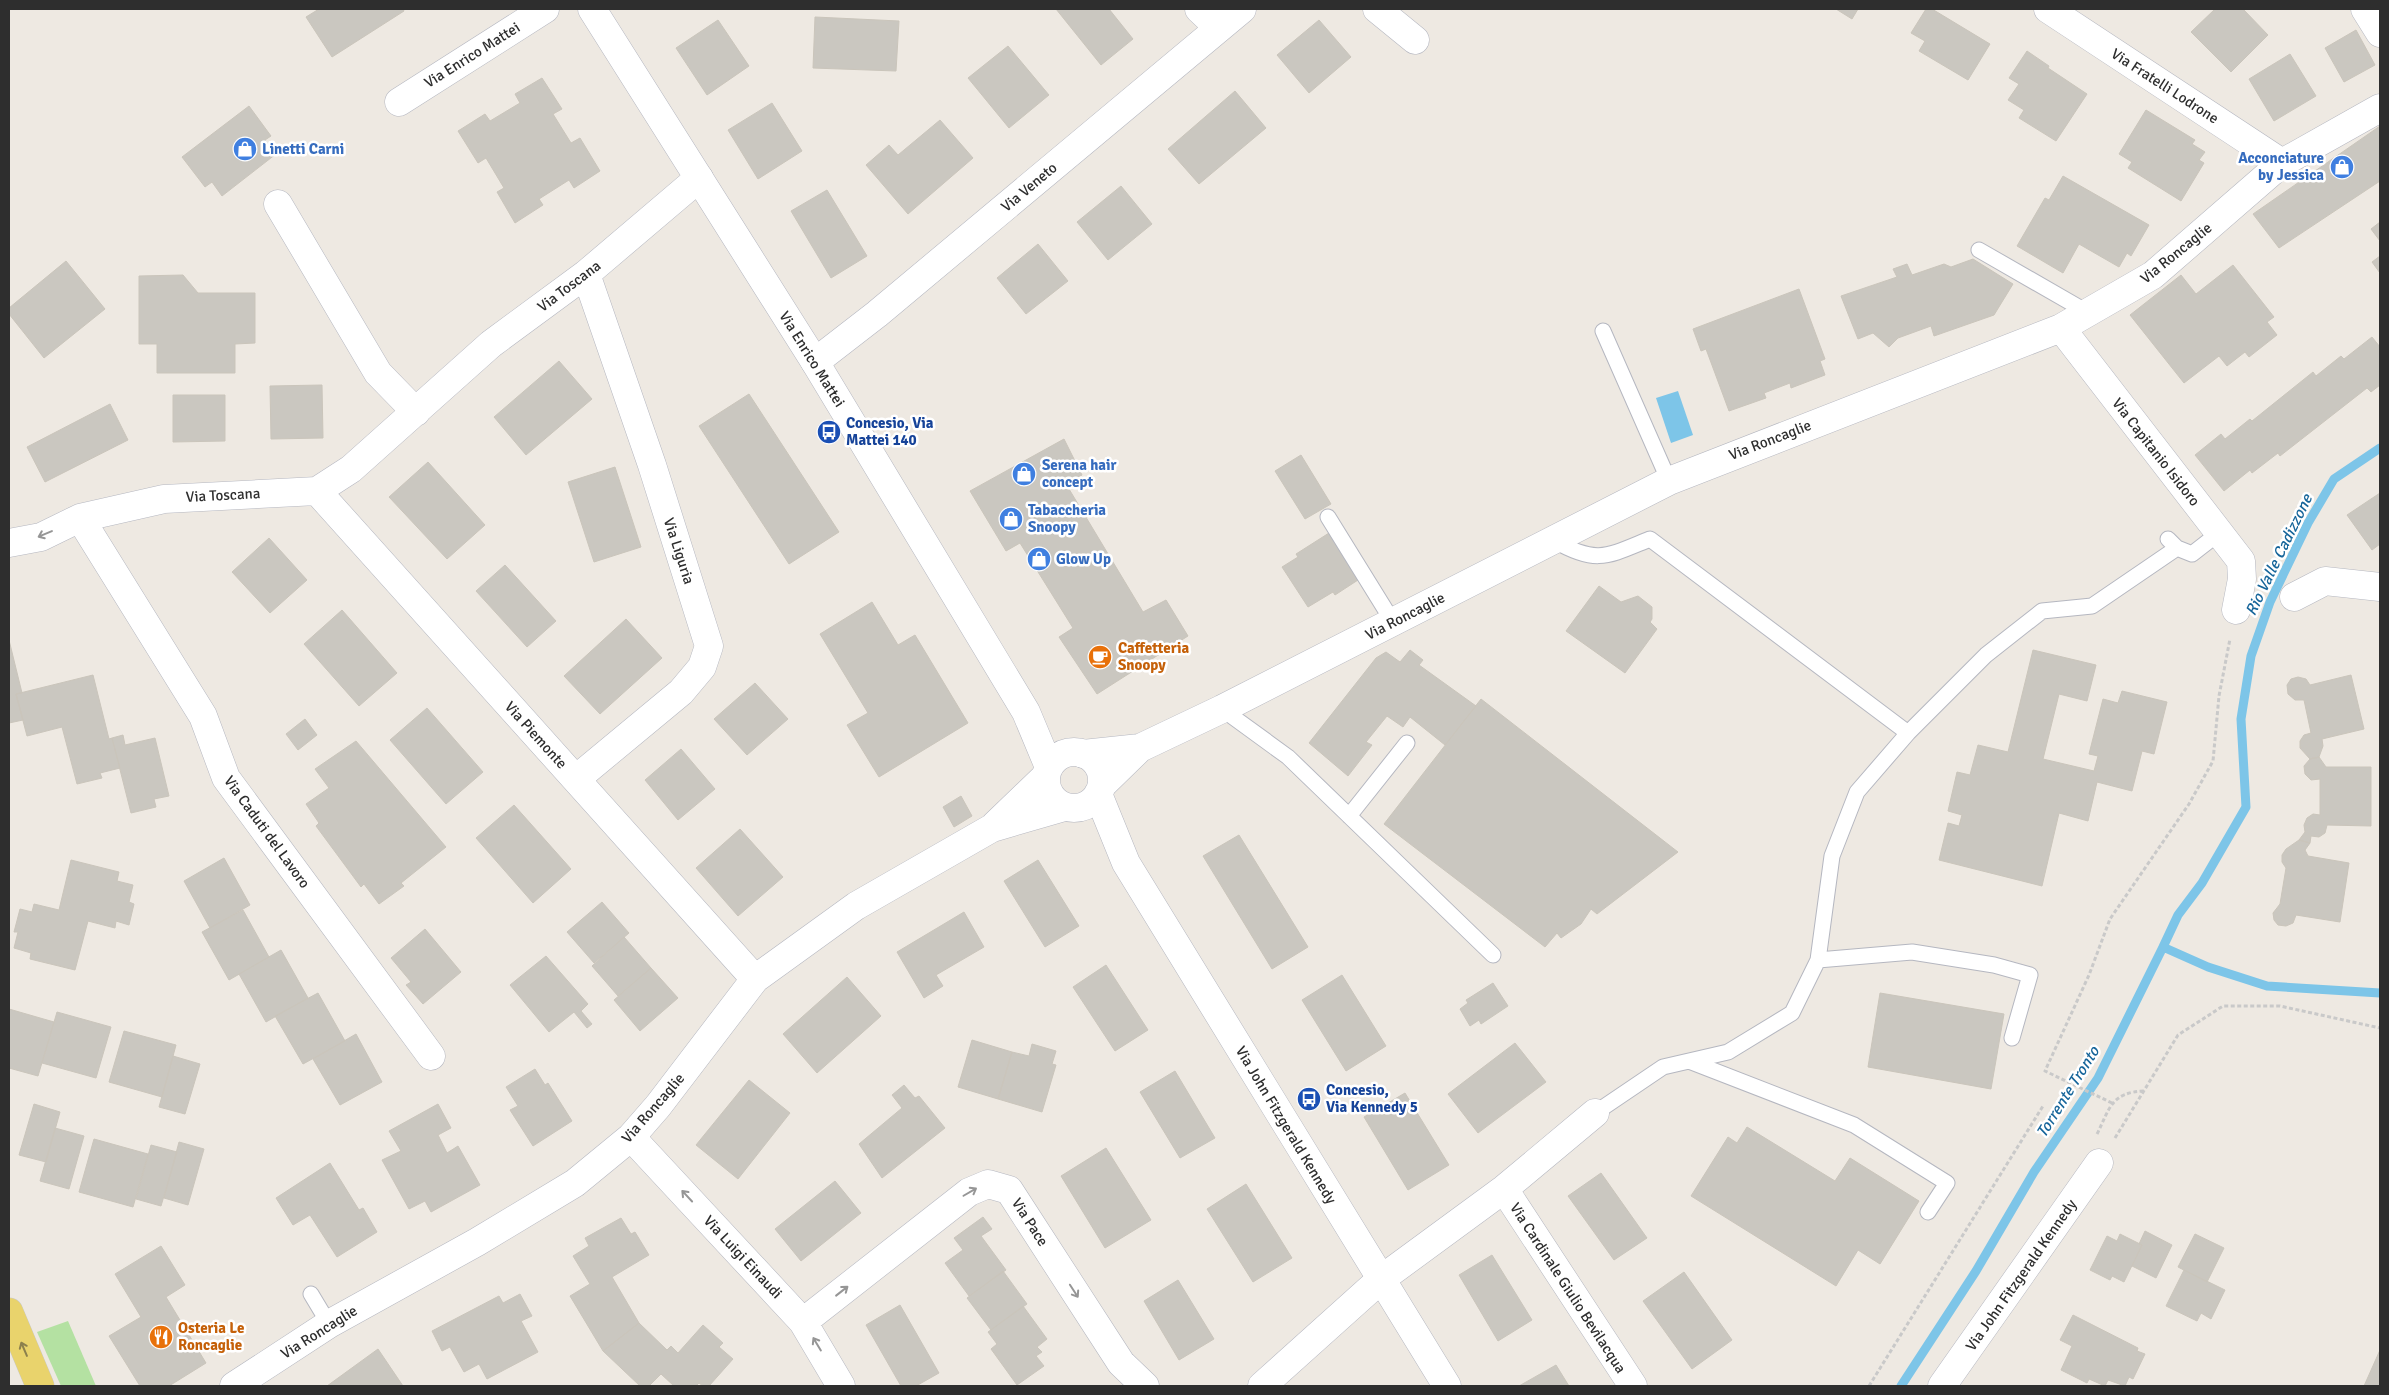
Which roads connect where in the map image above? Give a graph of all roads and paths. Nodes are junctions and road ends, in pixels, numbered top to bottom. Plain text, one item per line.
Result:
1 (545, 9) edge
2 (592, 9) edge
3 (1199, 9) edge
4 (1242, 9) edge
5 (1377, 9) edge
6 (2048, 9) edge
7 (2365, 9) edge
8 (1219, 28) junction
9 (2380, 33) edge
10 (1416, 40) dead end
11 (399, 102) dead end
12 (2380, 108) edge
13 (2282, 164) junction
14 (699, 178) junction
15 (278, 204) dead end
16 (1979, 250) dead end
17 (586, 274) junction
18 (2087, 312) junction
19 (2061, 328) junction
20 (1603, 331) dead end
21 (815, 362) junction
22 (416, 412) junction
23 (1669, 481) junction
24 (317, 491) junction
25 (1328, 516) dead end
26 (80, 518) junction
27 (2219, 533) junction
28 (1555, 540) junction
29 (9, 543) edge
30 (2380, 587) edge
31 (2294, 597) dead end
32 (2236, 610) joint
33 (1393, 622) junction
34 (1222, 709) junction
35 (1026, 712) junction
36 (1908, 732) junction
37 (1407, 743) dead end
38 (1140, 748) junction
39 (1091, 770) junction
40 (576, 779) junction
41 (1056, 791) junction
42 (1349, 816) junction
43 (1126, 863) junction
44 (1494, 955) dead end
45 (1818, 960) junction
46 (755, 979) junction
47 (2380, 1028) edge
48 (2012, 1038) dead end
49 (431, 1056) dead end
50 (1689, 1061) junction
51 (2145, 1091) junction
52 (2043, 1106) dead end
53 (1595, 1113) joint
54 (631, 1137) junction
55 (2099, 1163) joint
56 (1504, 1189) junction
57 (1928, 1212) dead end
58 (1380, 1280) junction
59 (310, 1294) dead end
60 (9, 1312) edge
61 (803, 1322) junction
62 (329, 1324) junction
63 (40, 1386) edge
64 (234, 1386) edge
65 (842, 1386) edge
66 (1145, 1386) edge
67 (1262, 1386) edge
68 (1447, 1386) edge
69 (1633, 1386) edge
70 (1869, 1386) edge
71 (1942, 1386) edge

1 - 11 street, Via Enrico Mattei
2 - 14 street, Via Enrico Mattei
3 - 8 street
4 - 8 street, Via Veneto
5 - 10 street
6 - 13 street, Via Fratelli Lodrone
7 - 9 street
8 - 21 street, Via Veneto
12 - 13 street, Via Roncaglie
13 - 18 street, Via Roncaglie
14 - 17 street, Via Toscana
14 - 21 street, Via Enrico Mattei
15 - 22 street
16 - 18 lane
17 - 22 street, Via Toscana
17 - 40 street, Via Liguria
18 - 19 street, Via Roncaglie
19 - 23 street, Via Roncaglie
19 - 27 street, Via Capitanio Isidoro
20 - 23 lane
21 - 35 street, Via Enrico Mattei
22 - 24 street, Via Toscana
23 - 28 street, Via Roncaglie
24 - 26 street, Via Toscana
24 - 40 street, Via Piemonte
25 - 33 lane
26 -> 29 street, Via Toscana
26 - 49 street, Via Caduti del Lavoro
27 - 32 street, Via Capitanio Isidoro
27 - 36 lane
28 - 33 street, Via Roncaglie
28 - 36 lane
30 - 31 street
32 - 51 path
33 - 34 street, Via Roncaglie
34 - 38 street, Via Roncaglie
34 - 42 lane
35 - 39 street, Via Enrico Mattei
35 - 41 street, Via Enrico Mattei
36 - 45 lane
37 - 42 lane
38 - 39 street, Via Roncaglie
38 - 39 street, Via Roncaglie
39 - 41 street
39 - 41 street
39 - 43 street, Via John Fitzgerald Kennedy
40 - 46 street, Via Piemonte
41 - 43 street, Via John Fitzgerald Kennedy
41 - 46 street, Via Roncaglie
42 - 44 lane
43 - 58 street, Via John Fitzgerald Kennedy
45 - 48 lane
45 - 50 lane
46 - 54 street, Via Roncaglie
47 - 51 path
50 - 53 lane
50 - 57 lane
51 - 55 path
52 - 70 path
53 - 56 street, Via Cardinale Giulio Bevilacqua
61 -> 54 street, Via Luigi Einaudi
54 - 62 street, Via Roncaglie
55 - 71 street, Via John Fitzgerald Kennedy
56 - 58 street, Via Cardinale Giulio Bevilacqua
56 - 69 street, Via Cardinale Giulio Bevilacqua
58 - 67 street, Via Cardinale Giulio Bevilacqua
58 - 68 street, Via John Fitzgerald Kennedy
59 - 62 lane
63 -> 60 main road
65 -> 61 street, Via Luigi Einaudi
61 -> 66 street, Via Pace
62 - 64 street, Via Roncaglie

